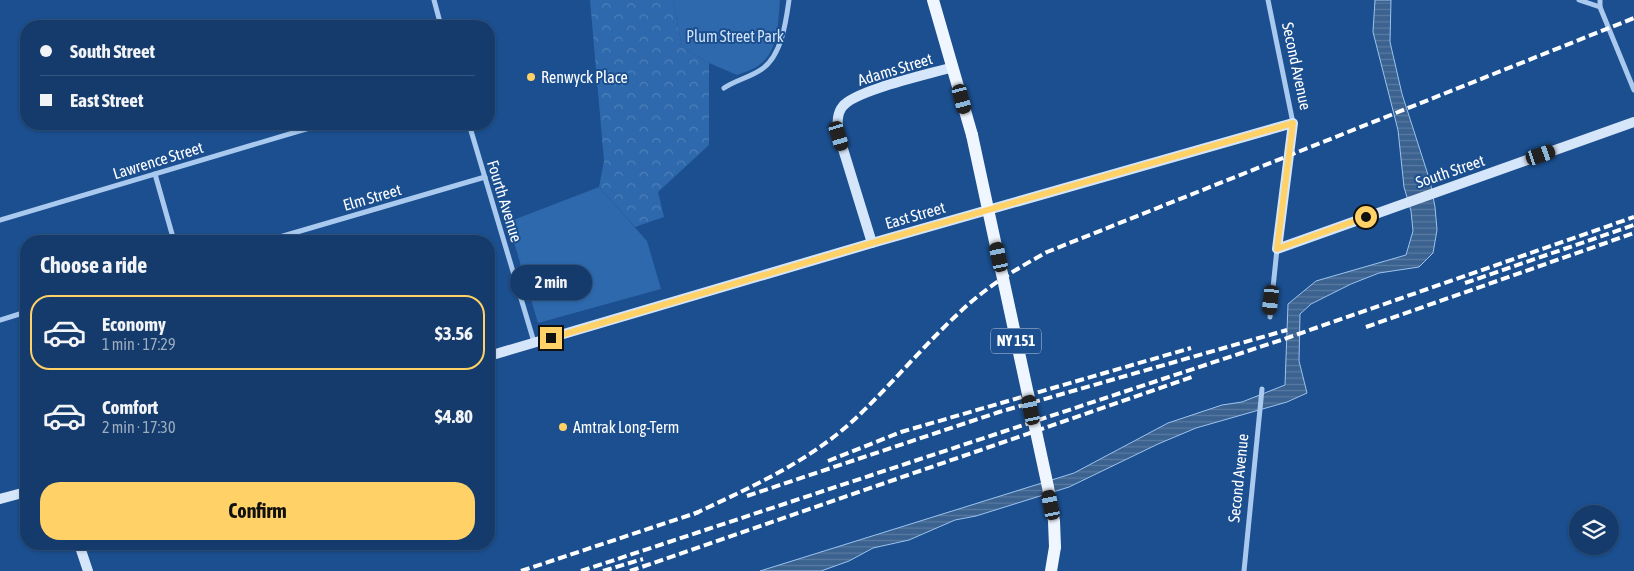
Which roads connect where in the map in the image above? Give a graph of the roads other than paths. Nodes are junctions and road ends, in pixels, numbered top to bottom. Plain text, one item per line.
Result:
1 (434, 0) edge
2 (789, 0) edge
3 (933, 0) edge
4 (1268, 0) edge
5 (1580, 0) edge
6 (1600, 0) edge
7 (1600, 7) junction
8 (439, 20) edge
9 (953, 67) junction
10 (724, 88) dead end
11 (1634, 90) edge
12 (1634, 122) edge
13 (1293, 123) junction
14 (303, 130) edge
15 (471, 130) edge
16 (155, 174) junction
17 (485, 177) junction
18 (0, 220) edge
19 (172, 235) edge
20 (287, 235) edge
21 (872, 243) junction
22 (1277, 249) junction
23 (20, 314) edge
24 (1270, 317) dead end
25 (0, 320) edge
26 (534, 343) junction
27 (495, 354) edge
28 (1262, 389) dead end
29 (20, 494) edge
30 (0, 499) edge
31 (81, 550) edge
32 (88, 571) edge
33 (1051, 571) edge
34 (1244, 571) edge

1 - 8 street
2 - 10 street
3 - 9 main road, NY 151
4 - 13 street, Second Avenue
5 - 7 street
6 - 7 street
7 - 11 street
9 - 21 street, Adams Street
9 - 33 main road, NY 151, bridge
12 - 22 street, South Street
13 - 21 street, East Street
13 - 22 street, Second Avenue
14 - 16 street, Lawrence Street
15 - 17 street, Fourth Avenue
16 - 18 street, Lawrence Street
16 - 19 street
17 - 20 street, Elm Street
17 - 26 street, Fourth Avenue
21 - 26 street, East Street
22 - 24 street, Second Avenue
23 - 25 street
26 - 27 street, East Street
28 - 34 street, Second Avenue
29 - 30 street
31 - 32 street

